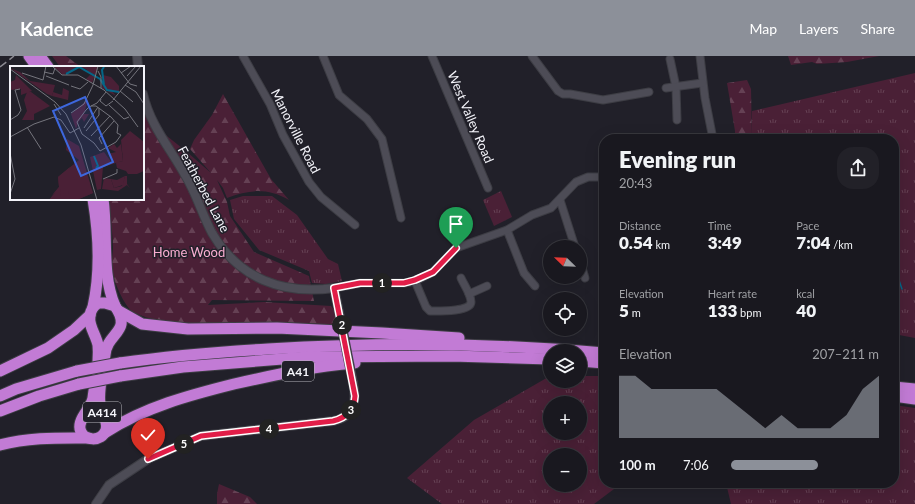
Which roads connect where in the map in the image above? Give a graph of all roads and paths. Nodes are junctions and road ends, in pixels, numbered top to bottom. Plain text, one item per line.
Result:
1 (29, 56) edge
2 (40, 56) edge
3 (243, 56) edge
4 (323, 56) edge
5 (432, 56) edge
6 (532, 56) edge
7 (700, 56) edge
8 (670, 59) dead end
9 (36, 66) edge
10 (47, 66) edge
11 (702, 83) junction
12 (676, 87) junction
13 (666, 88) dead end
14 (649, 92) dead end
15 (144, 98) edge
16 (677, 120) dead end
17 (712, 134) edge
18 (599, 177) edge
19 (488, 188) dead end
20 (93, 200) edge
21 (103, 200) edge
22 (560, 200) junction
23 (401, 218) dead end
24 (355, 225) dead end
25 (507, 230) junction
26 (574, 240) edge
27 (461, 278) dead end
28 (484, 279) dead end
29 (415, 280) junction
30 (535, 286) dead end
31 (334, 288) junction
32 (469, 294) junction
33 (117, 308) junction
34 (91, 311) junction
35 (543, 349) edge
36 (543, 353) edge
37 (587, 353) edge
38 (599, 353) edge
39 (543, 354) edge
40 (399, 356) junction
41 (587, 362) edge
42 (599, 363) edge
43 (0, 371) edge
44 (899, 388) edge
45 (915, 390) edge
46 (0, 396) edge
47 (899, 397) edge
48 (915, 399) edge
49 (0, 411) edge
50 (106, 432) junction
51 (89, 438) junction
52 (0, 444) edge
53 (96, 504) edge

1 - 9 highway
2 - 10 highway
3 - 24 street, Manorville Road
4 - 23 street
5 - 19 street, West Valley Road
6 - 14 street
7 - 11 street
8 - 12 street
11 - 12 street
11 - 17 street
12 - 13 street
12 - 16 street
15 - 31 street, Featherbed Lane
18 - 22 street
20 - 34 highway, A414
21 - 33 highway, A414
22 - 25 street
22 - 26 street
25 - 29 street
25 - 30 street
27 - 32 street
28 - 32 street
29 - 31 street
29 - 32 street
31 - 53 street, bridge
33 - 34 highway
33 - 35 highway
33 - 50 highway, A414
34 - 43 highway
34 - 51 highway, A414
36 - 46 highway, A41, bridge
37 - 38 highway, A41
39 - 40 highway, A41
40 - 49 highway, A41, bridge
40 - 50 highway, A41
41 - 42 highway
44 - 45 highway
47 - 48 highway
50 - 51 highway, A414
51 - 52 highway

